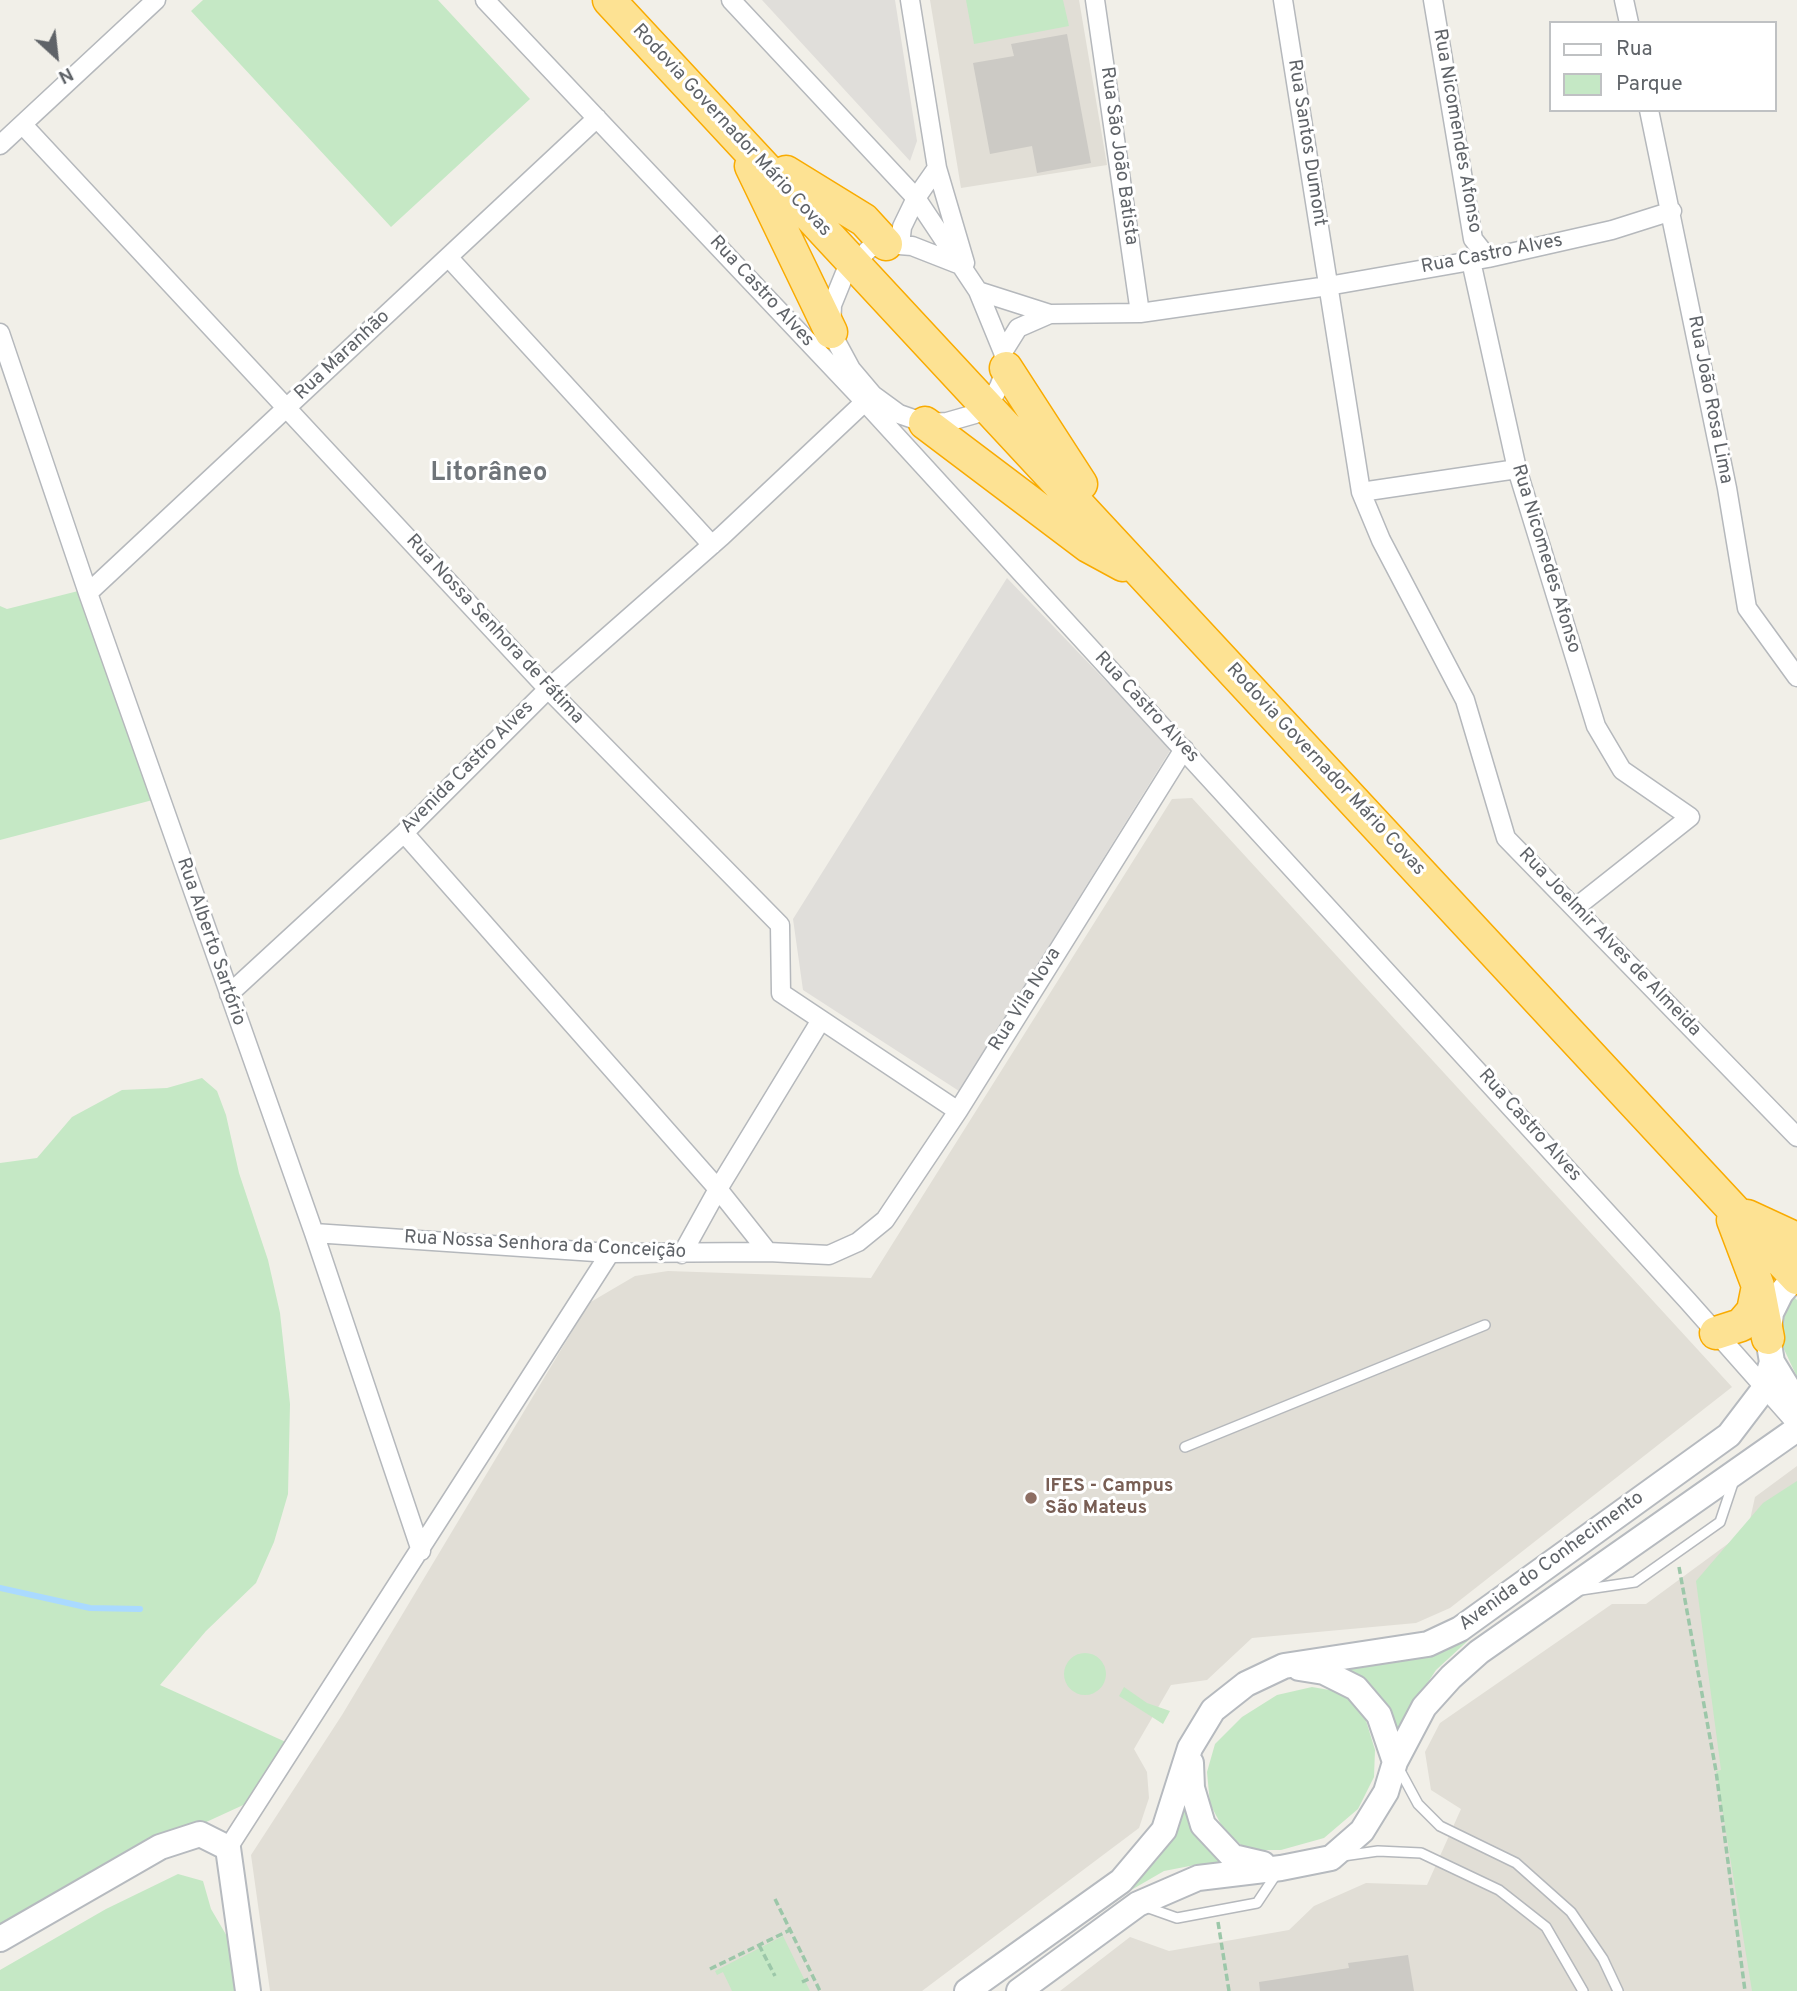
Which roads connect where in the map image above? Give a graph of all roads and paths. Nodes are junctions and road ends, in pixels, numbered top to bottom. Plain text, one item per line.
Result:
1 (156, 0) edge
2 (485, 0) edge
3 (609, 0) edge
4 (731, 0) edge
5 (910, 0) edge
6 (1095, 0) edge
7 (1283, 0) edge
8 (1433, 0) edge
9 (1624, 0) edge
10 (1629, 21) edge
11 (1649, 112) edge
12 (597, 118) junction
13 (23, 125) junction
14 (736, 137) junction
15 (0, 145) edge
16 (937, 169) junction
17 (916, 198) junction
18 (1672, 211) junction
19 (893, 244) junction
20 (449, 258) junction
21 (1480, 259) junction
22 (853, 262) junction
23 (968, 277) junction
24 (1328, 286) junction
25 (1140, 313) junction
26 (1051, 314) junction
27 (831, 332) junction
28 (0, 333) edge
29 (1004, 360) junction
30 (869, 399) junction
31 (988, 407) junction
32 (285, 408) junction
33 (925, 423) junction
34 (1517, 469) junction
35 (1361, 492) junction
36 (712, 545) junction
37 (1144, 574) junction
38 (88, 593) junction
39 (1797, 677) edge
40 (548, 689) junction
41 (1184, 749) junction
42 (404, 833) junction
43 (1575, 908) junction
44 (229, 995) junction
45 (821, 1020) junction
46 (958, 1111) junction
47 (1797, 1137) edge
48 (718, 1189) junction
49 (1727, 1206) junction
50 (314, 1233) junction
51 (1797, 1239) edge
52 (858, 1242) joint
53 (768, 1252) junction
54 (610, 1253) junction
55 (682, 1254) junction
56 (1796, 1276) edge
57 (1758, 1286) junction
58 (1485, 1325) dead end
59 (1716, 1332) junction
60 (1770, 1350) junction
61 (1764, 1389) junction
62 (1797, 1403) edge
63 (1797, 1427) edge
64 (1185, 1447) dead end
65 (1739, 1468) junction
66 (421, 1551) junction
67 (1676, 1551) junction
68 (1562, 1593) junction
69 (1284, 1666) junction
70 (1190, 1748) junction
71 (1395, 1762) junction
72 (228, 1848) junction
73 (1331, 1858) junction
74 (1281, 1868) junction
75 (775, 1899) dead end
76 (1138, 1904) junction
77 (1217, 1913) junction
78 (790, 1930) junction
79 (0, 1939) edge
80 (759, 1945) junction
81 (710, 1969) dead end
82 (775, 1976) dead end
83 (813, 1977) junction
84 (802, 1982) dead end
85 (248, 1991) edge
86 (820, 1991) edge
87 (967, 1991) edge
88 (1019, 1991) edge
89 (1229, 1991) edge
90 (1583, 1991) edge
91 (1618, 1991) edge
92 (1745, 1991) edge

1 - 13 street
2 - 12 street, Rua Castro Alves
3 - 14 highway, Rodovia Governador Mário Covas
4 - 17 street
5 - 16 street
6 - 25 street, Rua São João Batista
7 - 24 street, Rua Santos Dumont
8 - 21 street, Rua Nicomendes Afonso
9 - 10 street
11 - 18 street, Rua João Rosa Lima
12 - 20 street, Rua Maranhão
12 - 30 street, Rua Castro Alves
13 - 15 street
13 - 32 street, Rua Nossa Senhora de Fátima
14 - 19 highway
14 - 22 highway, Rodovia Governador Mário Covas
14 - 27 highway
16 - 17 street
16 - 23 street
17 - 19 street
17 - 23 street
18 - 21 street, Rua Castro Alves
18 - 39 street, Rua João Rosa Lima
19 - 22 street
19 - 23 street
20 - 32 street, Rua Maranhão
20 - 36 street
21 - 24 street, Rua Castro Alves
21 - 34 street, Rua Nicomedes Afonso
22 - 27 street
22 - 31 highway, Rodovia Governador Mário Covas
23 - 26 street, Rua Castro Alves
23 - 29 street
24 - 25 street, Rua Castro Alves
24 - 35 street, Rua Joelmir Alves de Almeida
25 - 26 street, Rua Castro Alves
26 - 29 street
27 - 30 street
28 - 38 street, Rua Alberto Sartório
29 - 31 street
29 - 37 highway
30 - 33 street
30 - 36 street, Avenida Castro Alves
30 - 41 street, Rua Castro Alves
31 - 33 street
31 - 37 highway, Rodovia Governador Mário Covas
32 - 38 street, Rua Maranhão
32 - 40 street, Rua Nossa Senhora de Fátima
33 - 37 highway
34 - 35 street
34 - 43 street, Rua Nicomedes Afonso
35 - 43 street, Rua Joelmir Alves de Almeida
36 - 40 street, Avenida Castro Alves
37 - 49 highway, Rodovia Governador Mário Covas
38 - 44 street, Rua Alberto Sartório
40 - 42 street, Avenida Castro Alves
40 - 45 street, Rua Nossa Senhora de Fátima
41 - 46 street, Rua Vila Nova
41 - 59 street, Rua Castro Alves
42 - 44 street, Avenida Castro Alves
42 - 48 street
43 - 47 street, Rua Joelmir Alves de Almeida
44 - 50 street, Rua Alberto Sartório
45 - 46 street, Rua Nossa Senhora de Fátima
45 - 48 street
46 - 52 street, Rua Vila Nova
48 - 53 street
48 - 55 street
49 - 51 highway
49 - 56 highway, Rodovia Governador Mário Covas
49 - 57 highway
50 - 54 street, Rua Nossa Senhora da Conceição
50 - 66 street, Rua Alberto Sartório
52 - 53 street, Rua Nossa Senhora da Conceição
53 - 55 street, Rua Nossa Senhora da Conceição
54 - 55 street, Rua Nossa Senhora da Conceição
54 - 66 street
56 - 60 main road, Avenida do Conhecimento
57 - 59 highway
57 - 60 highway
58 - 64 lane
59 - 61 street, Rua Castro Alves
60 - 61 main road, Avenida do Conhecimento
60 - 62 main road
61 - 63 street, Rua Castro Alves
61 - 69 main road, Avenida do Conhecimento
63 - 65 main road, Avenida do Conhecimento
65 - 67 lane
65 - 68 main road, Avenida do Conhecimento
66 - 72 street
67 - 68 lane
67 - 92 path
68 - 71 main road, Avenida do Conhecimento
69 - 70 main road, Avenida do Conhecimento
69 - 71 main road
70 - 74 main road
70 - 87 main road, Avenida do Conhecimento
71 - 73 main road, Avenida do Conhecimento
71 - 91 lane
72 - 79 main road
72 - 85 main road
73 - 74 main road, Avenida do Conhecimento
73 - 90 lane
74 - 76 main road, Avenida do Conhecimento
74 - 77 lane
75 - 78 path
76 - 77 lane
76 - 88 main road, Avenida do Conhecimento
77 - 89 path
78 - 80 path
78 - 83 path
80 - 81 path
80 - 82 path
83 - 84 path
83 - 86 path

